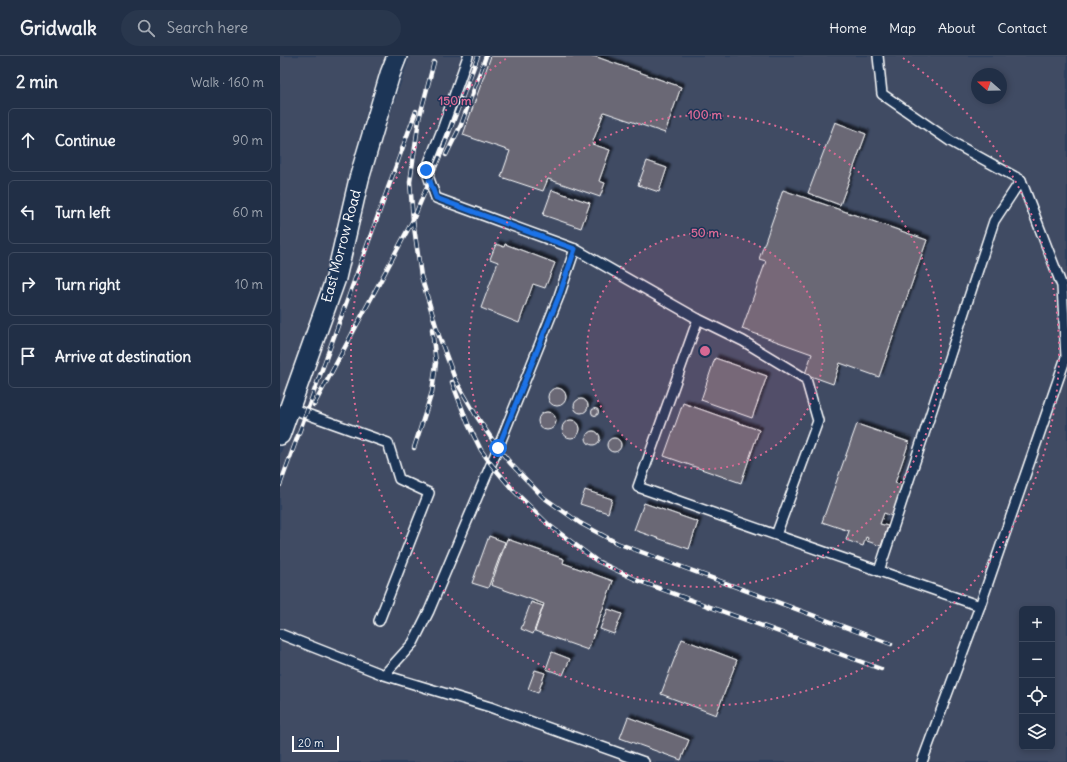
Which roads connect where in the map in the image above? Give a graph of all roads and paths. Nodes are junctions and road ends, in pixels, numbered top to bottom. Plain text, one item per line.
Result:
1 (397, 56) edge
2 (468, 56) edge
3 (878, 56) edge
4 (1021, 180) junction
5 (575, 249) junction
6 (698, 320) junction
7 (290, 408) junction
8 (280, 434) edge
9 (776, 535) junction
10 (879, 571) junction
11 (980, 606) junction
12 (379, 621) dead end
13 (280, 634) edge
14 (384, 675) junction
15 (614, 751) junction
16 (615, 762) edge
17 (644, 762) edge
18 (922, 762) edge

1 - 7 street, East Morrow Road
2 - 5 lane
3 - 4 lane
4 - 10 lane
4 - 11 lane
5 - 6 lane
5 - 14 lane
6 - 9 lane
6 - 9 lane
7 - 8 street, East Morrow Road
7 - 12 lane
9 - 10 lane
10 - 11 lane
11 - 18 lane
13 - 14 lane
14 - 15 lane
15 - 16 lane
15 - 17 lane

